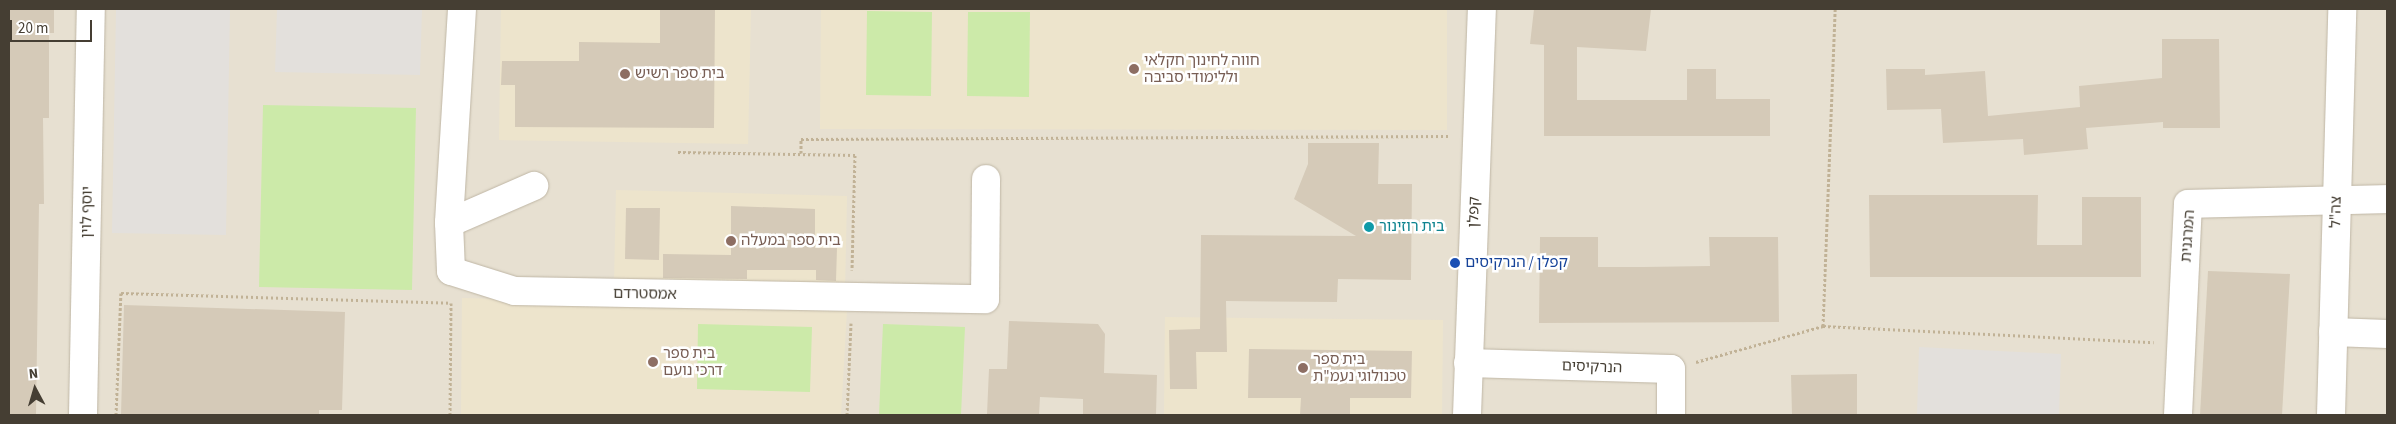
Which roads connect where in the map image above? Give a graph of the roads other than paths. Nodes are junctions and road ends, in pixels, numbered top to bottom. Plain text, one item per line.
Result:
1 (91, 9) edge
2 (462, 9) edge
3 (1482, 9) edge
4 (2342, 9) edge
5 (986, 179) dead end
6 (534, 186) dead end
7 (2387, 199) edge
8 (2336, 201) junction
9 (449, 223) junction
10 (2333, 332) junction
11 (2387, 334) edge
12 (1468, 363) junction
13 (83, 415) edge
14 (1467, 415) edge
15 (1671, 415) edge
16 (2178, 415) edge
17 (2331, 415) edge

1 - 13 street, יוסף לוין
2 - 9 street
3 - 12 street, קפלן
4 - 8 street, צה"ל
5 - 9 street, אמסטרדם
6 - 9 street
7 - 8 street
8 - 10 street, צה"ל
8 - 16 street, המרגנית
10 - 11 street
10 - 17 street, צה"ל
12 - 14 street, קפלן
12 - 15 street, הנרקיסים

